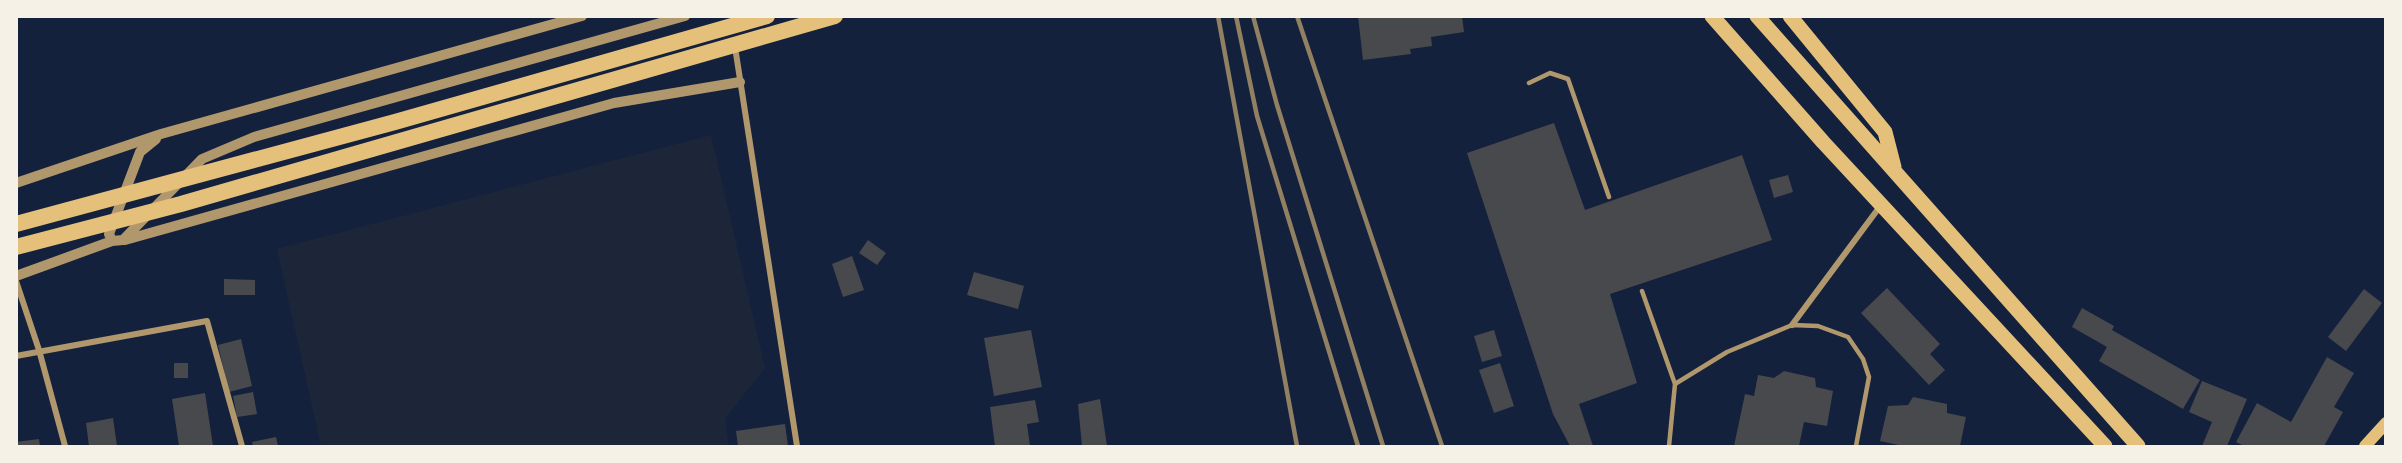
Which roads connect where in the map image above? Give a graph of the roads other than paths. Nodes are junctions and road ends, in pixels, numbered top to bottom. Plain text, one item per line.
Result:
1 (582, 16) edge
2 (685, 16) edge
3 (730, 16) edge
4 (767, 16) edge
5 (835, 16) edge
6 (1712, 16) edge
7 (1757, 16) edge
8 (1790, 16) edge
9 (740, 82) junction
10 (1529, 83) dead end
11 (161, 134) junction
12 (1894, 170) junction
13 (16, 183) edge
14 (1609, 197) dead end
15 (1881, 205) junction
16 (16, 224) edge
17 (118, 241) junction
18 (16, 247) edge
19 (16, 276) edge
20 (16, 281) edge
21 (1642, 291) dead end
22 (1792, 325) junction
23 (39, 350) junction
24 (16, 356) edge
25 (1675, 384) junction
26 (2385, 423) edge
27 (65, 447) edge
28 (242, 447) edge
29 (797, 447) edge
30 (1669, 447) edge
31 (1856, 447) edge
32 (2105, 447) edge
33 (2138, 447) edge
34 (2365, 447) edge

1 - 11 street
2 - 17 street
3 - 9 street
4 - 16 highway
5 - 18 highway
6 - 15 main road
7 - 12 main road
8 - 12 main road
9 - 17 street
9 - 29 street
10 - 14 lane
11 - 13 street
11 - 17 street
12 - 33 main road
15 - 22 street
15 - 32 main road
17 - 19 street
20 - 23 street
21 - 25 lane
22 - 25 lane
22 - 31 lane
23 - 24 street
23 - 27 street
23 - 28 street
25 - 30 lane
26 - 34 main road

